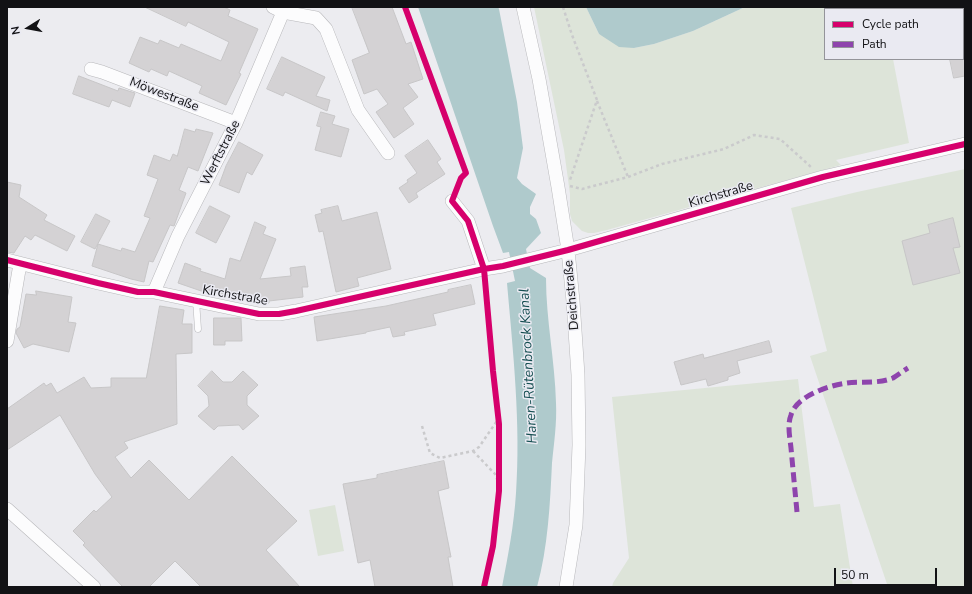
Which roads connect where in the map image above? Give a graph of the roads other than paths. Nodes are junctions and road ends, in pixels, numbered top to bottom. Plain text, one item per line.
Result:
1 (523, 7) edge
2 (282, 9) edge
3 (91, 69) dead end
4 (236, 123) junction
5 (965, 144) edge
6 (388, 153) dead end
7 (452, 201) road end
8 (568, 250) junction
9 (7, 260) edge
10 (20, 264) junction
11 (484, 269) junction
12 (154, 292) junction
13 (196, 300) junction
14 (198, 329) dead end
15 (7, 341) edge
16 (7, 509) edge
17 (94, 587) edge
18 (566, 587) edge

1 - 8 street, Deichstraße
2 - 4 street, Werftstraße
2 - 6 street, Werftstraße
3 - 4 street, Möwestraße
4 - 12 street, Werftstraße
5 - 8 street, Kirchstraße
7 - 11 street
8 - 11 street, Kirchstraße
8 - 18 street, Deichstraße
9 - 10 street, Kirchstraße
10 - 12 street, Kirchstraße
10 - 15 street
11 - 13 street, Kirchstraße
12 - 13 street, Kirchstraße
13 - 14 lane
16 - 17 street

